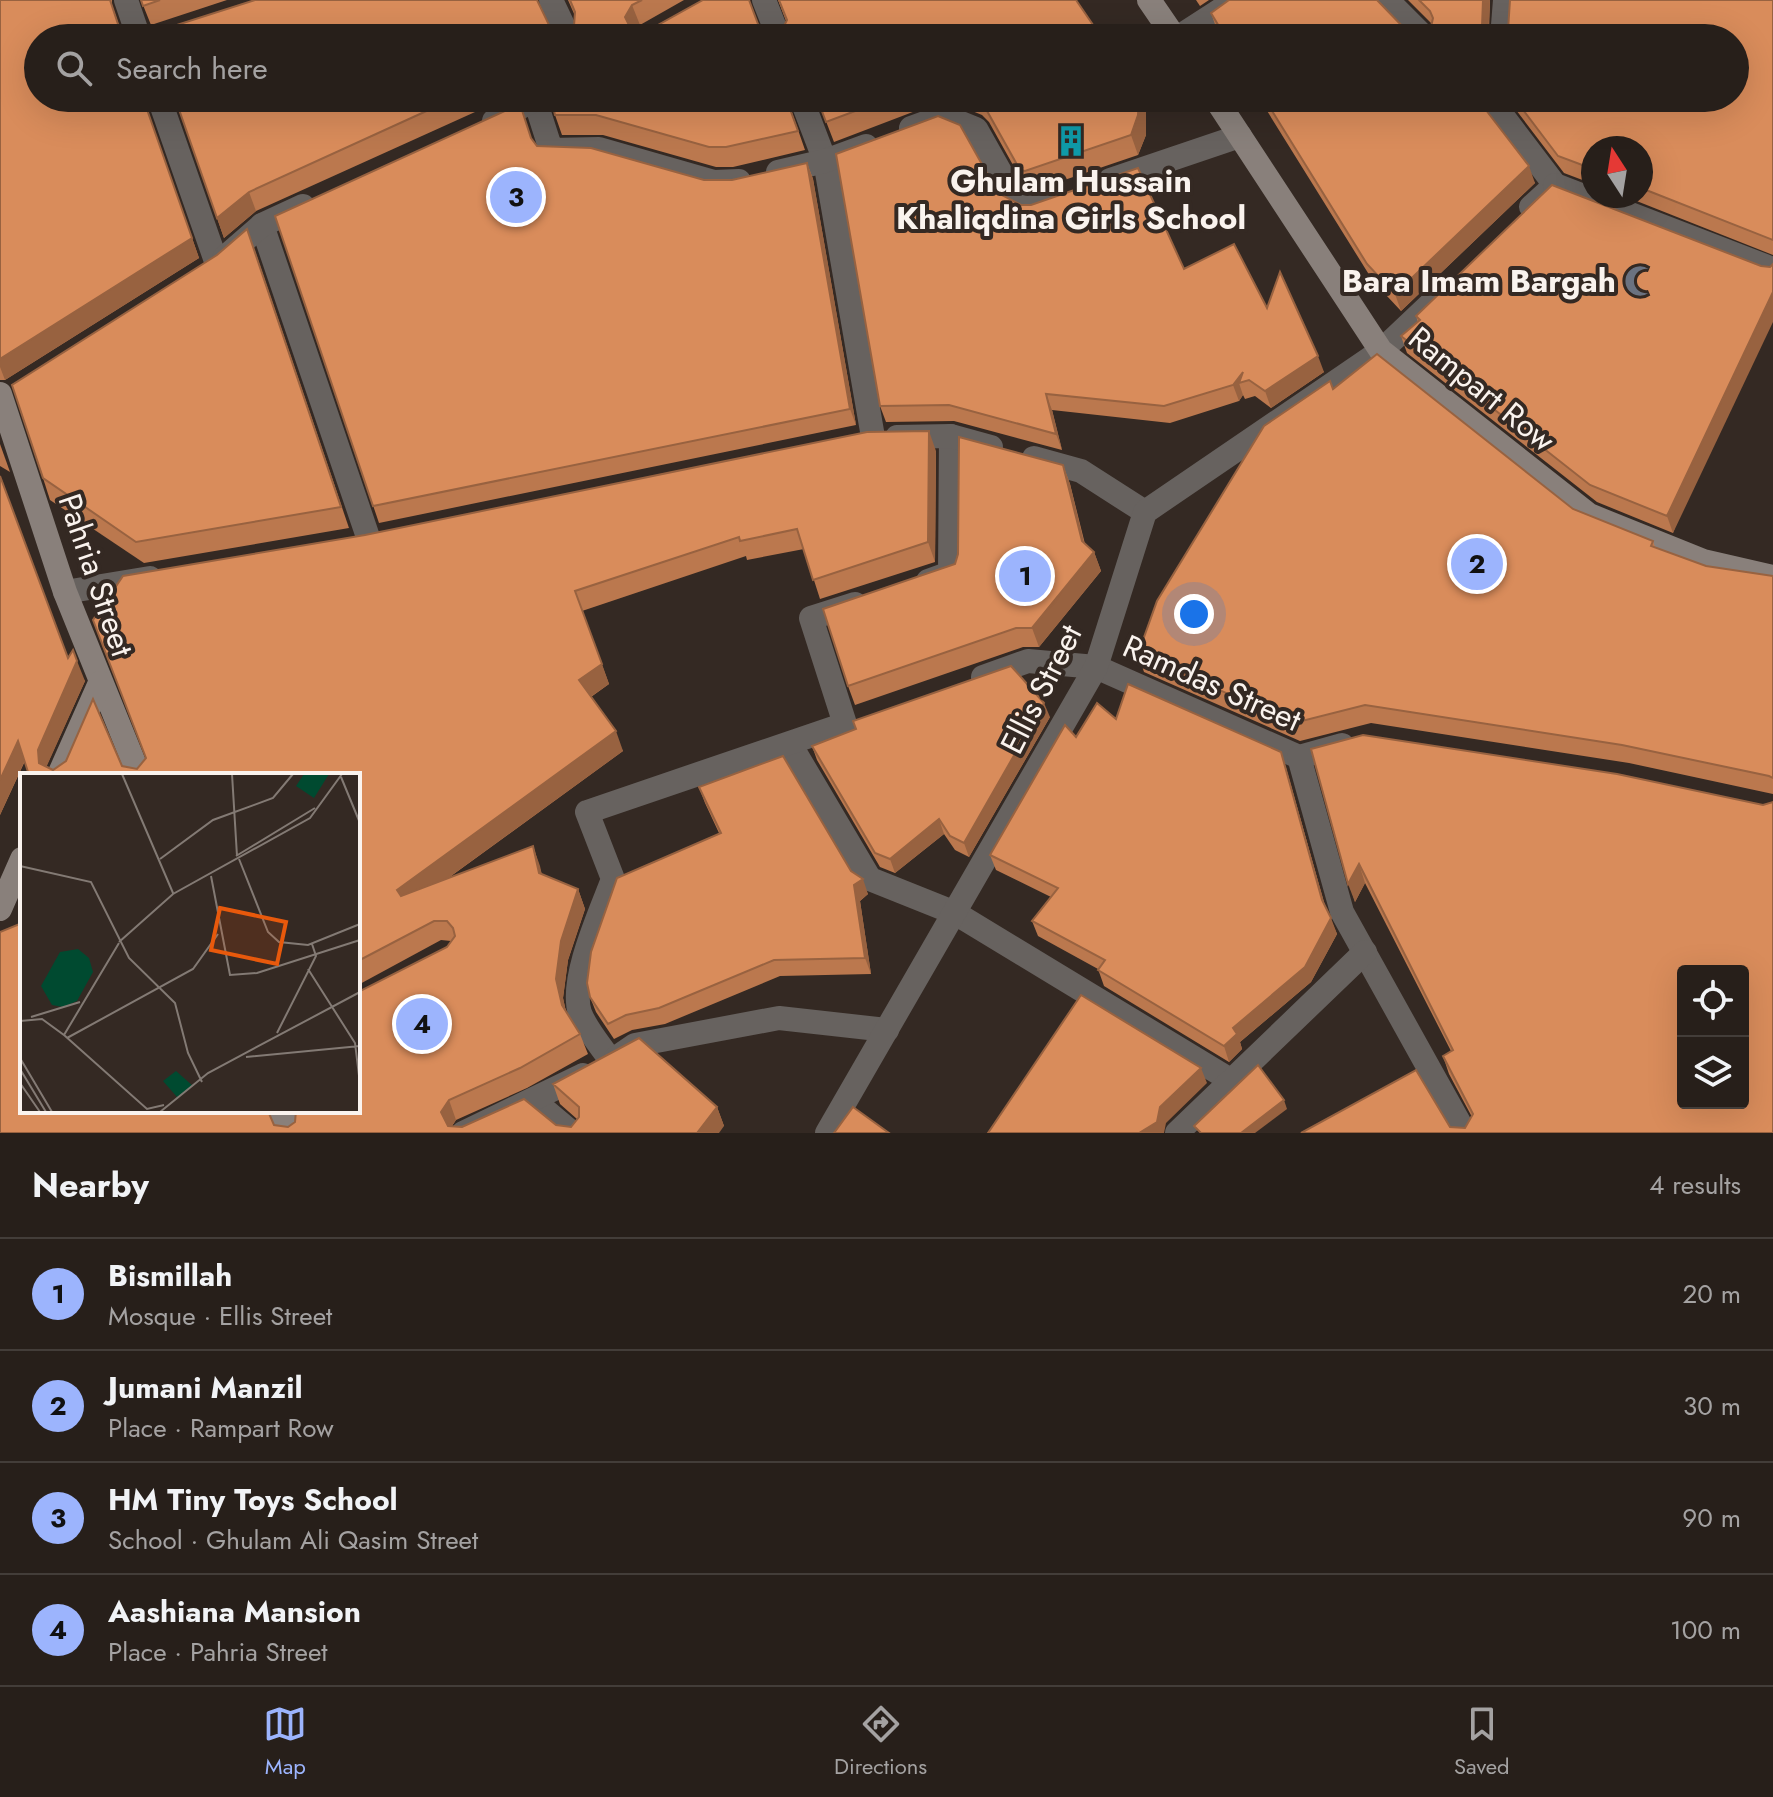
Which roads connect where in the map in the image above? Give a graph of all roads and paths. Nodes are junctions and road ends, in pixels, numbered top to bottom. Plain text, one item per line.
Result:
1 (126, 0) edge
2 (551, 0) edge
3 (764, 0) edge
4 (1149, 0) edge
5 (1236, 0) edge
6 (1387, 0) edge
7 (1505, 0) edge
8 (134, 24) edge
9 (562, 24) edge
10 (773, 24) edge
11 (1166, 24) edge
12 (1198, 24) edge
13 (1411, 24) edge
14 (1503, 24) edge
15 (164, 112) edge
16 (510, 112) edge
17 (540, 112) edge
18 (806, 112) edge
19 (1224, 112) edge
20 (1501, 112) edge
21 (476, 129) edge
22 (1240, 136) junction
23 (825, 161) junction
24 (1555, 185) junction
25 (319, 199) edge
26 (262, 225) junction
27 (1511, 226) edge
28 (217, 264) junction
29 (1773, 269) edge
30 (1457, 278) edge
31 (190, 281) edge
32 (1381, 351) junction
33 (29, 383) edge
34 (1, 398) edge
35 (951, 436) junction
36 (873, 437) junction
37 (842, 443) edge
38 (1145, 512) junction
39 (399, 534) edge
40 (369, 540) junction
41 (342, 545) edge
42 (169, 575) edge
43 (1773, 577) edge
44 (908, 587) edge
45 (65, 592) junction
46 (881, 596) edge
47 (1096, 667) junction
48 (100, 683) junction
49 (958, 685) edge
50 (873, 715) edge
51 (845, 724) junction
52 (1369, 738) edge
53 (790, 744) junction
54 (1299, 757) junction
55 (60, 773) edge
56 (138, 773) edge
57 (20, 864) edge
58 (0, 909) edge
59 (955, 913) junction
60 (1365, 952) junction
61 (887, 1030) junction
62 (611, 1061) junction
63 (1232, 1081) junction
64 (534, 1101) junction
65 (282, 1113) edge
66 (290, 1133) edge
67 (463, 1133) edge
68 (572, 1133) edge
69 (827, 1133) edge
70 (1177, 1133) edge
71 (1465, 1133) edge

1 - 8 street
2 - 9 street
3 - 10 street
4 - 11 street
5 - 12 street
6 - 13 street
7 - 14 street
15 - 28 street
16 - 21 street
17 - 23 street
18 - 23 street
19 - 22 street, Rampart Row
20 - 24 street
22 - 23 street
22 - 32 street, Rampart Row
23 - 36 street
24 - 27 street
24 - 29 street
25 - 26 street
26 - 28 street
26 - 40 street
28 - 31 street
30 - 32 street
32 - 38 street
32 - 43 street, Rampart Row
33 - 34 street
34 - 45 street, Pahria Street
35 - 36 street
35 - 38 street
35 - 44 street
36 - 37 street
38 - 47 street, Ellis Street
39 - 40 street
40 - 41 street
42 - 45 street
45 - 48 street, Pahria Street
46 - 51 street
47 - 49 street, Ramdas Street
47 - 54 street, Ramdas Street
47 - 59 street, Ellis Street
48 - 55 street
48 - 56 street, Pahria Street
50 - 51 street
51 - 53 street
52 - 54 street, Ramdas Street
53 - 59 street
53 - 62 street
54 - 60 street
57 - 58 street
59 - 61 street, Ellis Street
59 - 63 street
60 - 63 street
60 - 71 street
61 - 62 street
61 - 69 street, Ellis Street
62 - 64 street
63 - 70 street
64 - 67 street
64 - 68 street
65 - 66 street

